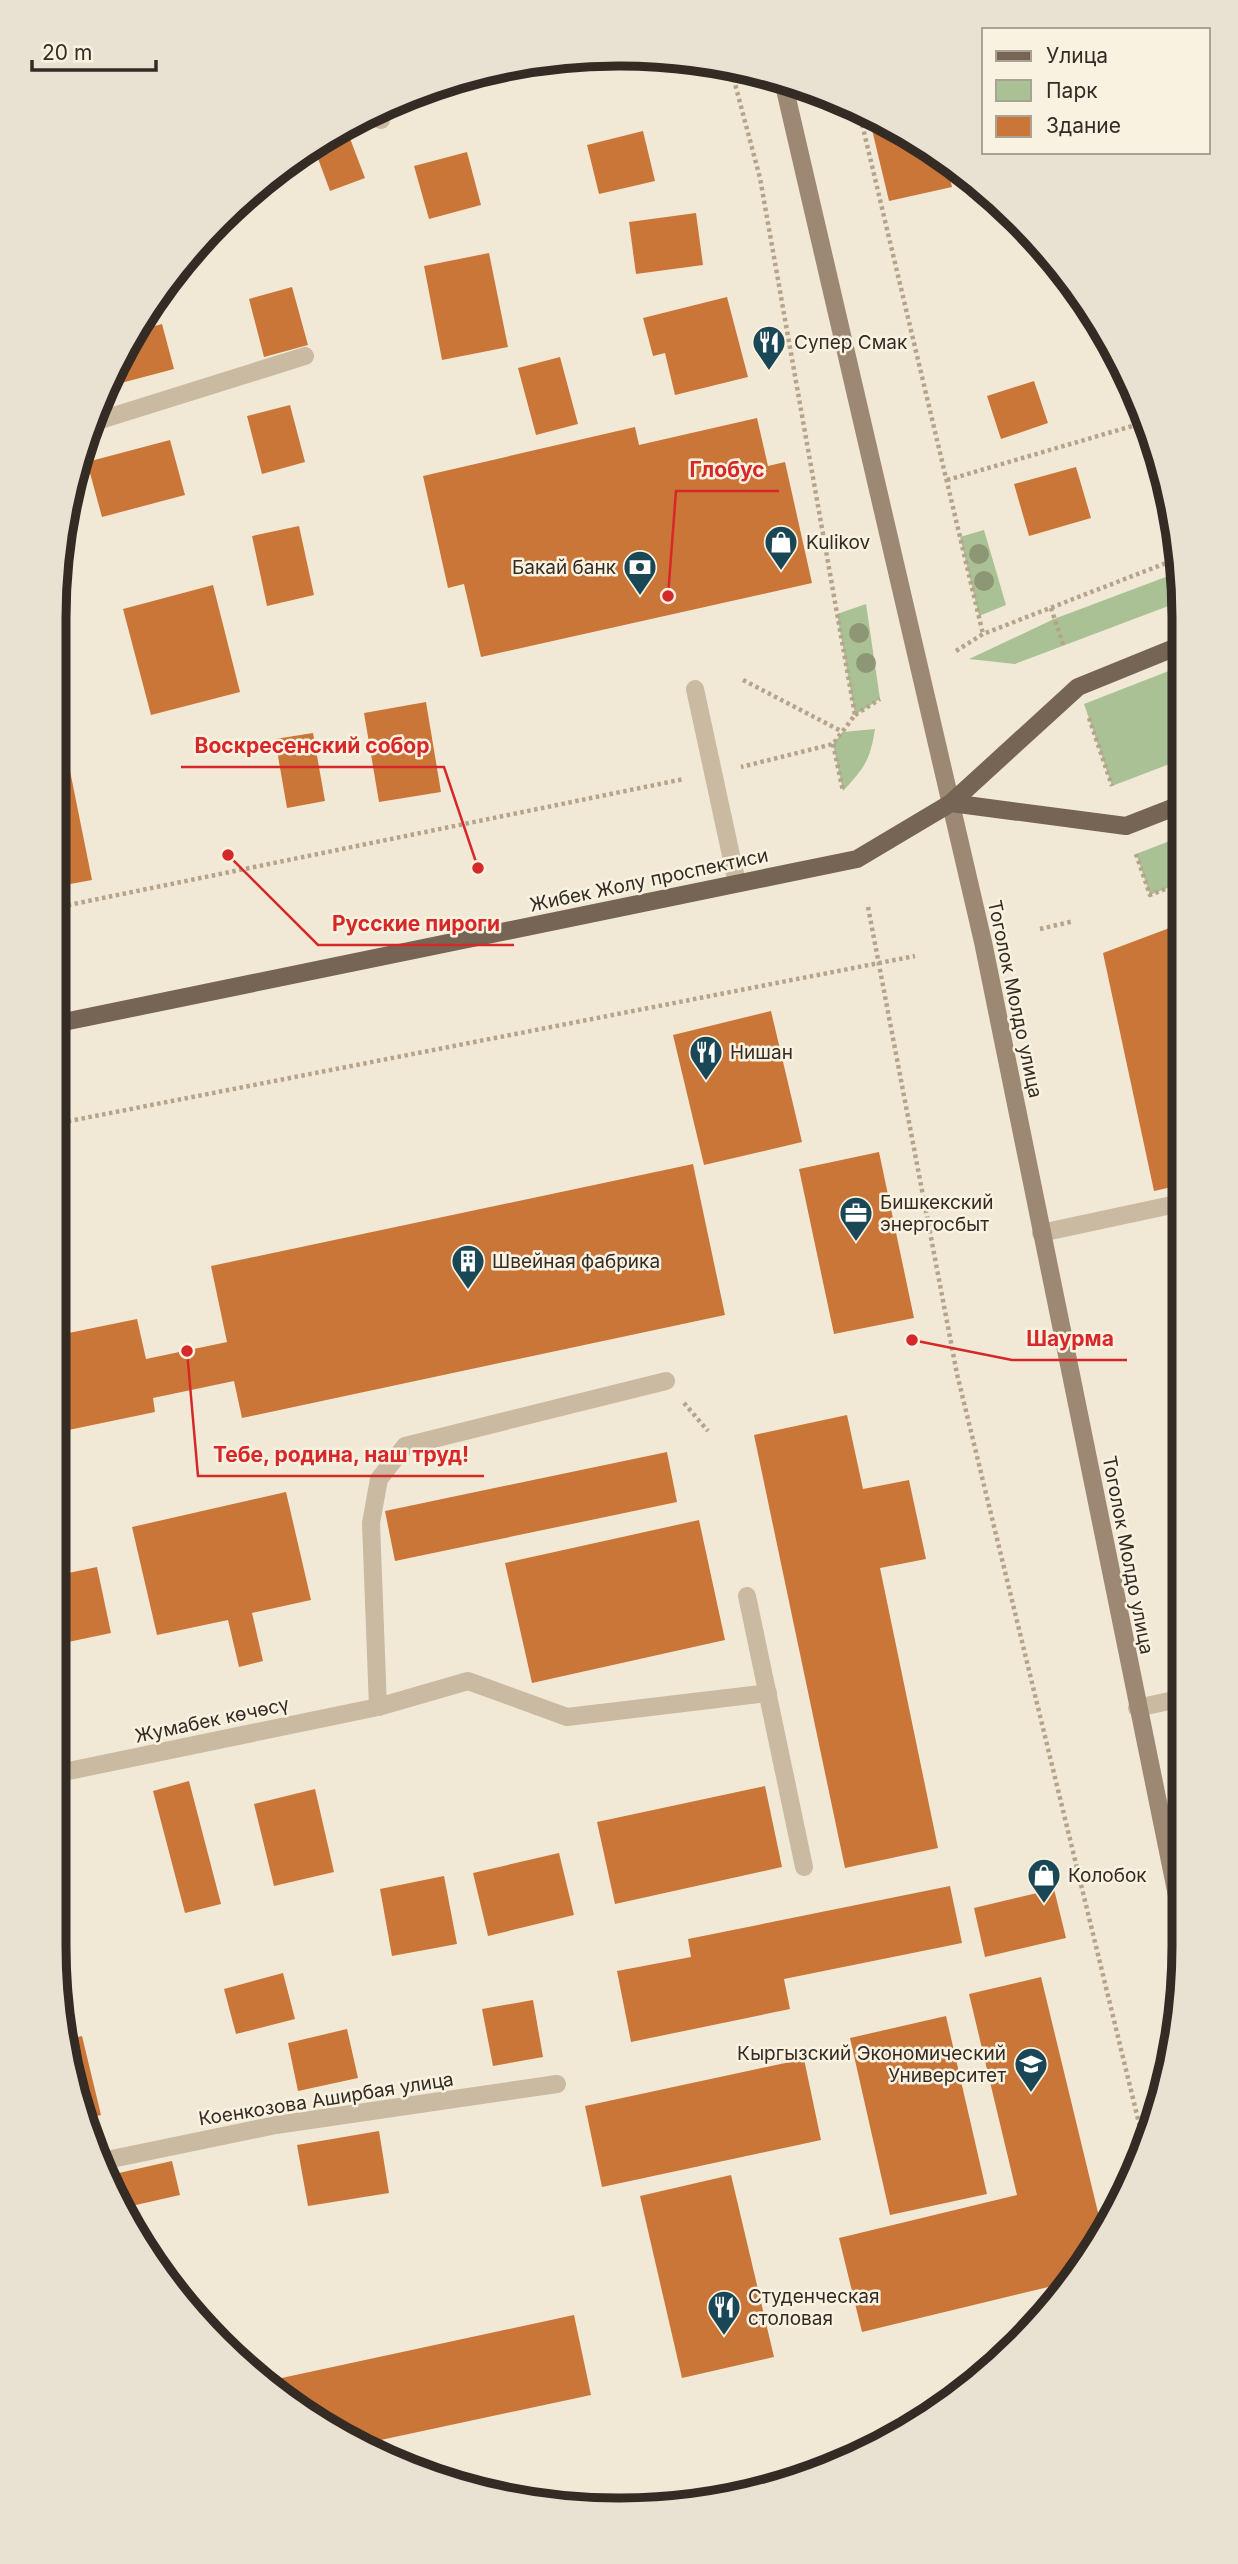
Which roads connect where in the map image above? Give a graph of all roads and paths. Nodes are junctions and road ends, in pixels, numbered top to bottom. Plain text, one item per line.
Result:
1 (734, 79) edge
2 (785, 92) edge
3 (862, 122) edge
4 (305, 356) dead end
5 (105, 419) edge
6 (1136, 425) edge
7 (947, 480) junction
8 (1168, 562) edge
9 (1051, 608) junction
10 (984, 634) junction
11 (1064, 647) dead end
12 (1172, 649) edge
13 (956, 651) dead end
14 (743, 680) dead end
15 (695, 689) dead end
16 (880, 699) dead end
17 (855, 715) junction
18 (1088, 716) dead end
19 (843, 732) junction
20 (833, 744) junction
21 (714, 773) junction
22 (1112, 786) dead end
23 (843, 791) dead end
24 (951, 803) junction
25 (1172, 808) edge
26 (1136, 854) dead end
27 (737, 883) junction
28 (1172, 886) edge
29 (66, 906) edge
30 (868, 907) dead end
31 (1074, 921) dead end
32 (1040, 929) dead end
33 (915, 956) dead end
34 (879, 962) junction
35 (66, 1022) edge
36 (66, 1122) edge
37 (1172, 1205) edge
38 (1041, 1233) junction
39 (666, 1381) joint
40 (708, 1431) dead end
41 (747, 1596) dead end
42 (768, 1693) junction
43 (1172, 1700) edge
44 (378, 1707) junction
45 (1137, 1708) junction
46 (66, 1772) edge
47 (804, 1867) dead end
48 (1172, 1873) edge
49 (557, 2084) dead end
50 (1139, 2129) edge
51 (110, 2159) edge

1 - 17 path
2 - 24 main road, Тоголок Молдо улица
3 - 7 path
4 - 5 street
6 - 7 path
7 - 10 path
8 - 9 path
9 - 10 path
9 - 11 path
10 - 13 path
12 - 24 main road, Жибек Жолу проспектиси
14 - 19 path
15 - 21 street
16 - 17 path
17 - 19 path
18 - 22 path
19 - 20 path
20 - 21 path
20 - 23 path
21 - 27 street
21 - 29 path
24 - 25 main road
24 - 27 main road, Жибек Жолу проспектиси
24 - 38 main road, Тоголок Молдо улица
26 - 28 path
27 - 35 main road, Жибек Жолу проспектиси
30 - 34 path
31 - 32 path
33 - 34 path
34 - 36 path
34 - 50 path
37 - 38 street
38 - 45 main road, Тоголок Молдо улица
39 - 40 path
39 - 44 street
41 - 42 street
42 - 44 street, Жумабек көчөсү
42 - 47 street
43 - 45 street
44 - 46 street, Жумабек көчөсү
45 - 48 main road, Тоголок Молдо улица
49 - 51 street, Коенкозова Аширбая улица

